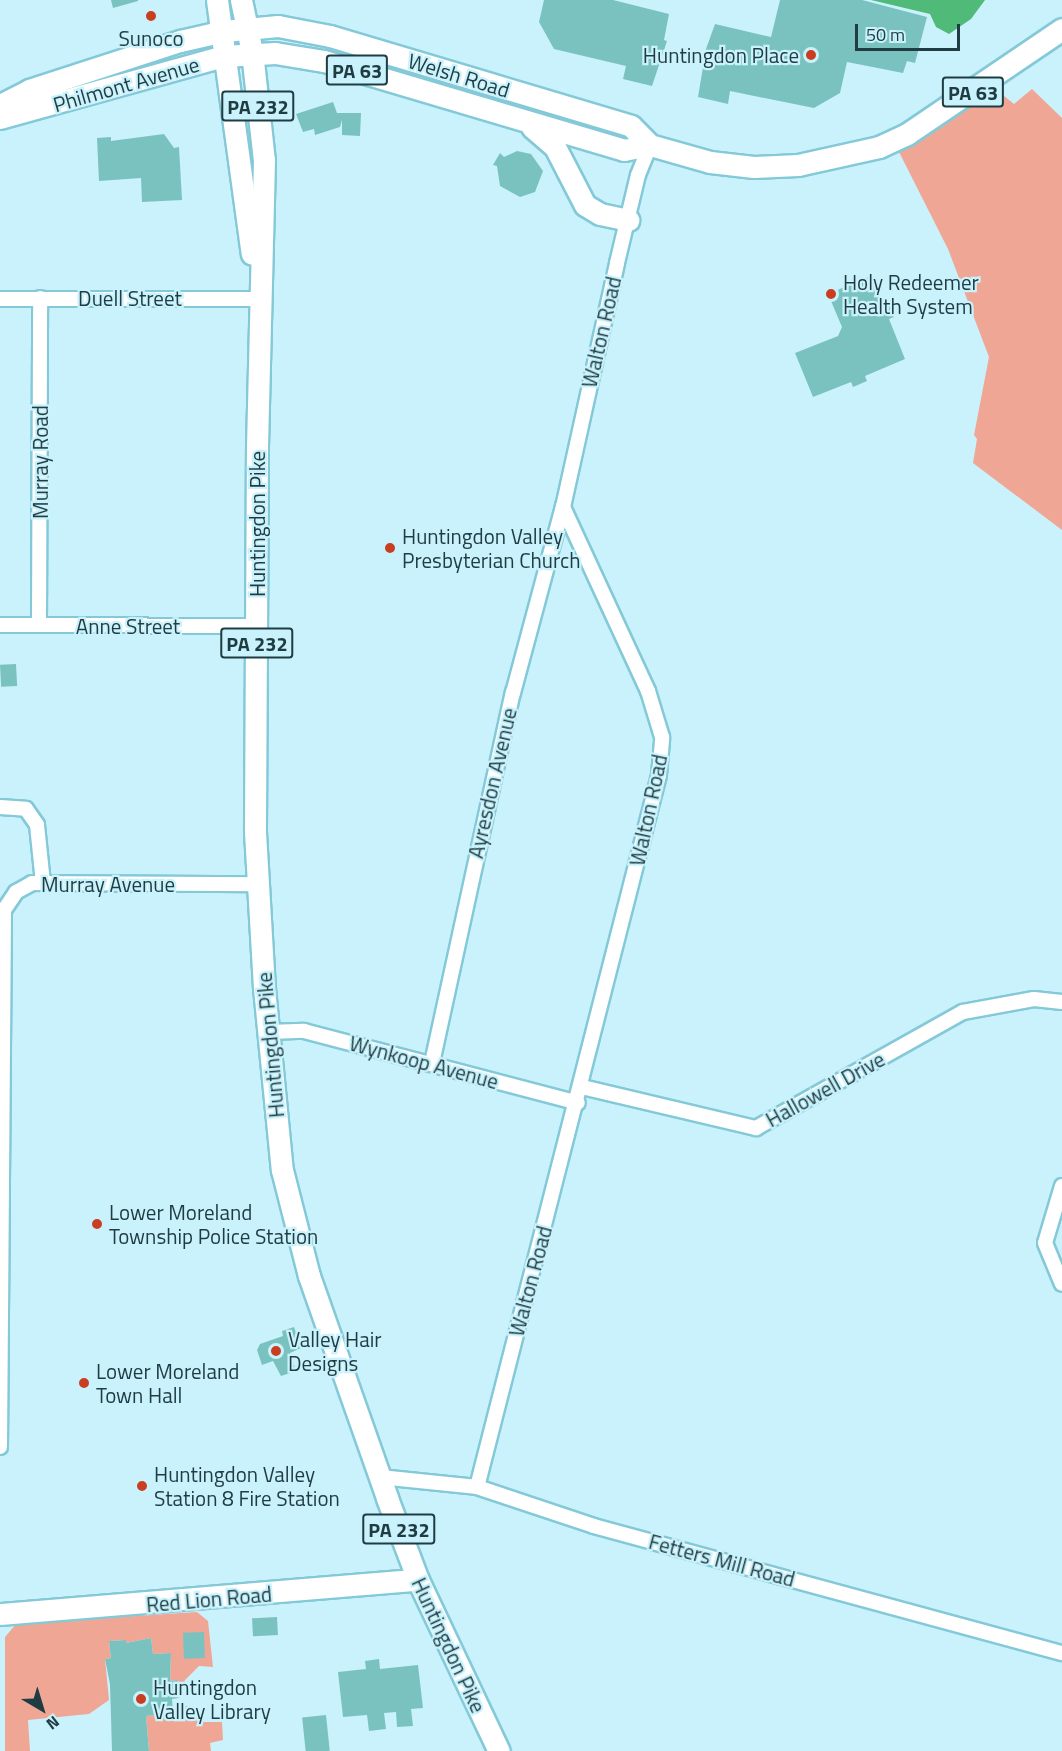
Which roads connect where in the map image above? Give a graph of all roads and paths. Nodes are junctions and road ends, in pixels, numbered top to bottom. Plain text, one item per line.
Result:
1 (217, 0) edge
2 (241, 0) edge
3 (247, 27) junction
4 (1062, 29) edge
5 (224, 31) junction
6 (252, 52) junction
7 (224, 56) junction
8 (0, 105) edge
9 (0, 118) edge
10 (516, 118) junction
11 (650, 145) junction
12 (628, 220) junction
13 (40, 298) junction
14 (0, 299) edge
15 (260, 299) junction
16 (563, 507) junction
17 (0, 625) edge
18 (39, 625) junction
19 (257, 626) junction
20 (0, 807) edge
21 (44, 883) junction
22 (258, 884) junction
23 (1062, 1002) edge
24 (268, 1032) junction
25 (432, 1063) junction
26 (582, 1088) junction
27 (578, 1103) junction
28 (1062, 1186) edge
29 (1062, 1284) edge
30 (0, 1448) edge
31 (380, 1477) junction
32 (477, 1486) junction
33 (418, 1580) junction
34 (0, 1614) edge
35 (1062, 1653) edge
36 (499, 1751) edge

1 - 5 main road, Huntingdon Pike / PA 232
2 - 3 main road, Huntingdon Pike / PA 232
3 - 5 main road, Welsh Road / PA 63
3 - 6 main road, Huntingdon Pike / PA 232
3 - 11 main road, Welsh Road / PA 63
4 - 11 main road, Welsh Road / PA 63
5 - 7 main road, Huntingdon Pike / PA 232
5 - 8 main road, Philmont Avenue / PA 63
6 - 7 main road, Philmont Avenue / PA 63
6 - 10 main road, Welsh Road / PA 63
6 - 15 main road, Huntingdon Pike / PA 232
7 - 9 main road, Philmont Avenue / PA 63
7 - 15 main road, Huntingdon Pike / PA 232
10 - 11 main road, Welsh Road / PA 63
10 - 12 main road
11 - 12 street, Walton Road
12 - 16 street, Walton Road
13 - 14 street, Duell Street
13 - 15 street, Duell Street
13 - 18 street, Murray Road
15 - 19 main road, Huntingdon Pike / PA 232
16 - 25 street, Ayresdon Avenue
16 - 26 street, Walton Road
17 - 18 street, Anne Street
18 - 19 street, Anne Street
19 - 22 main road, Huntingdon Pike / PA 232
20 - 21 street
21 - 22 street, Murray Avenue
21 - 30 street, Murray Avenue
22 - 24 main road, Huntingdon Pike / PA 232
23 - 26 street, Hallowell Drive
24 - 25 street, Wynkoop Avenue
24 - 31 main road, Huntingdon Pike / PA 232
25 - 27 street, Wynkoop Avenue
26 - 27 street, Walton Road
27 - 32 street, Walton Road
28 - 29 street
31 - 32 street, Fetters Mill Road
31 - 33 main road, Huntingdon Pike / PA 232
32 - 35 street, Fetters Mill Road
33 - 34 main road, Red Lion Road
33 - 36 main road, Huntingdon Pike / PA 232

